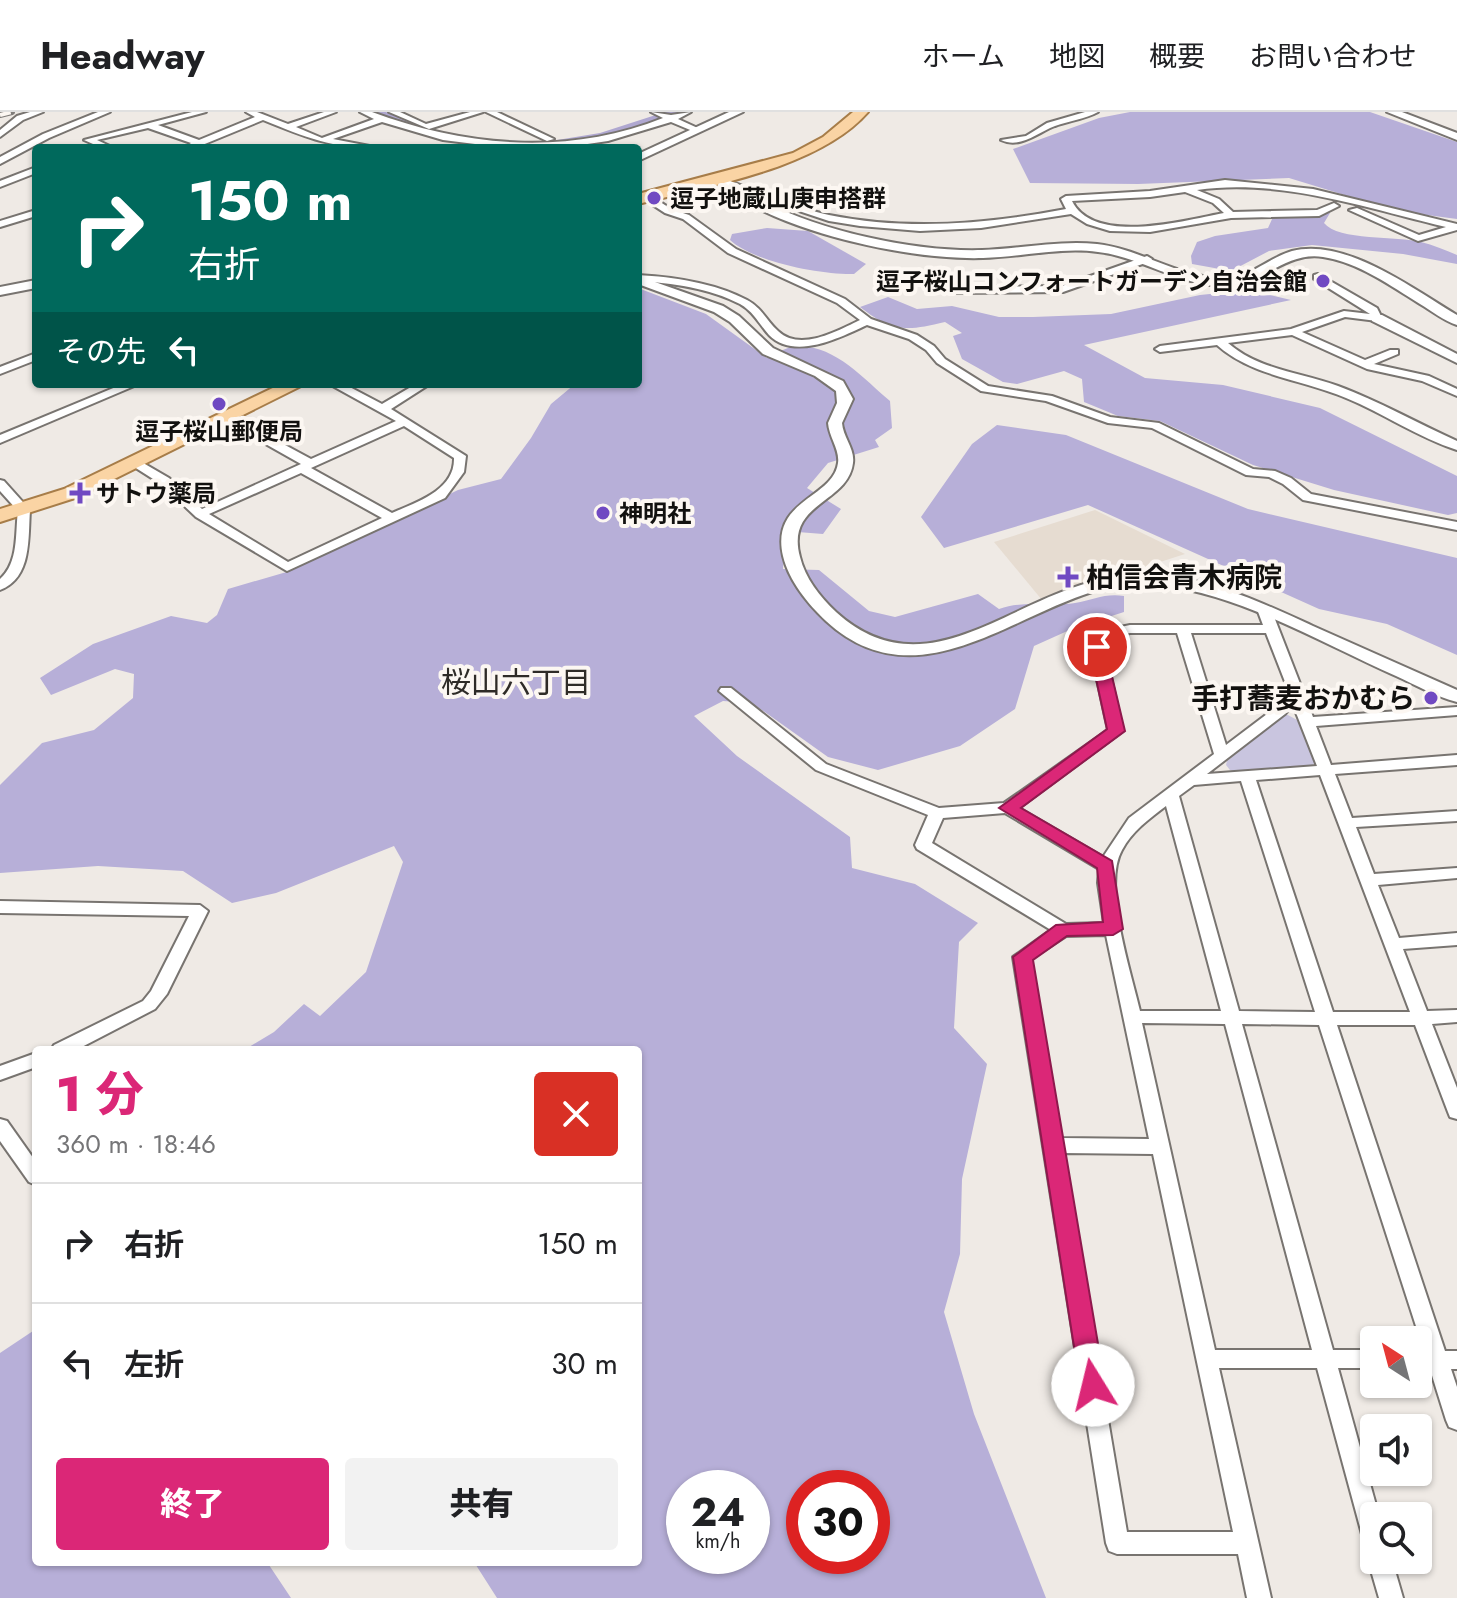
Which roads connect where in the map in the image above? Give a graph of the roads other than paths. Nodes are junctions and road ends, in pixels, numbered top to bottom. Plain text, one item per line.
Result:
1 (39, 112) edge
2 (106, 112) edge
3 (202, 112) edge
4 (250, 112) edge
5 (332, 112) edge
6 (364, 112) edge
7 (393, 112) edge
8 (479, 112) edge
9 (490, 112) edge
10 (657, 112) edge
11 (687, 112) edge
12 (738, 112) edge
13 (861, 112) edge
14 (1094, 112) edge
15 (1392, 112) edge
16 (263, 117) junction
17 (670, 118) junction
18 (381, 119) junction
19 (147, 125) junction
20 (429, 126) junction
21 (286, 128) junction
22 (698, 130) junction
23 (0, 134) edge
24 (1457, 137) edge
25 (550, 139) junction
26 (88, 140) junction
27 (320, 140) junction
28 (1005, 140) dead end
29 (197, 142) junction
30 (79, 144) edge
31 (99, 144) edge
32 (194, 144) edge
33 (310, 144) edge
34 (348, 144) edge
35 (488, 144) edge
36 (554, 144) edge
37 (642, 156) edge
38 (0, 161) edge
39 (32, 172) edge
40 (715, 178) junction
41 (0, 184) edge
42 (1189, 190) junction
43 (759, 196) junction
44 (642, 197) edge
45 (642, 199) edge
46 (1345, 200) junction
47 (1334, 206) junction
48 (1072, 211) junction
49 (32, 214) edge
50 (1231, 215) junction
51 (0, 224) edge
52 (1456, 227) edge
53 (1147, 259) junction
54 (1318, 277) dead end
55 (642, 279) edge
56 (642, 281) edge
57 (32, 285) edge
58 (946, 290) dead end
59 (0, 291) edge
60 (1377, 318) junction
61 (867, 321) junction
62 (1457, 321) edge
63 (1293, 332) junction
64 (1219, 341) junction
65 (1160, 349) dead end
66 (1394, 352) dead end
67 (32, 358) edge
68 (1457, 359) edge
69 (1365, 364) junction
70 (0, 371) edge
71 (123, 388) edge
72 (288, 388) edge
73 (343, 388) edge
74 (417, 388) edge
75 (1457, 393) edge
76 (383, 409) junction
77 (227, 418) junction
78 (405, 421) junction
79 (0, 439) edge
80 (1457, 446) edge
81 (134, 463) junction
82 (306, 466) junction
83 (0, 484) edge
84 (24, 510) junction
85 (200, 514) junction
86 (0, 516) edge
87 (392, 518) junction
88 (1457, 526) edge
89 (0, 586) edge
90 (1264, 609) junction
91 (1183, 629) junction
92 (1272, 629) junction
93 (726, 691) dead end
94 (1295, 694) junction
95 (1457, 697) edge
96 (1457, 711) edge
97 (1309, 722) junction
98 (1222, 757) junction
99 (1457, 760) edge
100 (1327, 770) junction
101 (1247, 777) junction
102 (1193, 780) junction
103 (1171, 796) junction
104 (1008, 808) junction
105 (937, 813) junction
106 (1457, 816) edge
107 (1346, 823) junction
108 (1105, 865) junction
109 (1457, 873) edge
110 (1368, 880) junction
111 (0, 907) edge
112 (1113, 929) junction
113 (1063, 930) junction
114 (1457, 939) edge
115 (1393, 944) junction
116 (1457, 1016) edge
117 (1132, 1017) junction
118 (1231, 1018) junction
119 (1325, 1018) junction
120 (1421, 1019) junction
121 (68, 1046) edge
122 (32, 1061) edge
123 (0, 1073) edge
124 (1456, 1105) edge
125 (0, 1126) edge
126 (1054, 1145) junction
127 (1161, 1147) junction
128 (32, 1171) edge
129 (1207, 1359) junction
130 (1325, 1359) junction
131 (1360, 1359) edge
132 (1437, 1360) edge
133 (1457, 1420) edge
134 (1364, 1502) edge
135 (1247, 1543) junction
136 (1384, 1574) edge
137 (1259, 1598) edge
138 (1391, 1598) edge

1 - 23 street
2 - 38 street
3 - 19 street
4 - 16 street
5 - 21 street
6 - 18 street
7 - 20 street
8 - 20 street
9 - 25 street
10 - 17 street
10 - 25 street
11 - 17 street
12 - 22 street
13 - 40 main road
14 - 28 street
15 - 24 street
16 - 21 street
16 - 29 street
17 - 22 street
17 - 36 street
18 - 27 street
18 - 35 street
19 - 26 street
19 - 29 street
20 - 25 street
21 - 27 street
22 - 37 street
26 - 30 street
26 - 31 street
27 - 33 street
27 - 34 street
29 - 32 street
39 - 41 street
40 - 43 street
40 - 44 main road
42 - 46 street
42 - 48 street
42 - 50 street
43 - 48 street
43 - 53 street
45 - 61 street
46 - 47 street
46 - 52 street
47 - 50 street
47 - 52 street
48 - 50 street
49 - 51 street
53 - 58 street
53 - 62 street
54 - 60 street
55 - 61 street
56 - 90 street
57 - 59 street
60 - 63 street
60 - 68 street
61 - 88 street
63 - 64 street
63 - 69 street
64 - 65 street
64 - 80 street
66 - 69 street
67 - 70 street
69 - 75 street
71 - 79 street
72 - 77 main road
73 - 76 street
74 - 76 street
76 - 78 street
77 - 81 main road
77 - 82 street
78 - 82 street
78 - 87 street
81 - 84 main road
81 - 85 street
82 - 85 street
82 - 87 street
83 - 84 street
84 - 86 main road
84 - 89 street
85 - 87 street
90 - 92 street
90 - 95 street
91 - 92 street
91 - 98 street
91 - 104 street
92 - 94 street
93 - 105 street
94 - 97 street
94 - 98 street
96 - 97 street
97 - 100 street
98 - 102 street
99 - 100 street
100 - 101 street
100 - 107 street
101 - 102 street
101 - 119 street
102 - 103 street
103 - 108 street
103 - 118 street
104 - 105 street
104 - 108 street
105 - 113 street
106 - 107 street
107 - 110 street
108 - 112 street
109 - 110 street
110 - 115 street
111 - 121 street
112 - 113 street
112 - 117 street
113 - 126 street
114 - 115 street
115 - 120 street
116 - 120 street
117 - 118 street
117 - 127 street
118 - 119 street
118 - 130 street
119 - 120 street
119 - 132 street
120 - 124 street
122 - 123 street
125 - 128 street
126 - 127 street
126 - 135 street
127 - 129 street
129 - 130 street
129 - 135 street
130 - 131 street
130 - 134 street
132 - 133 street
135 - 137 street
136 - 138 street

